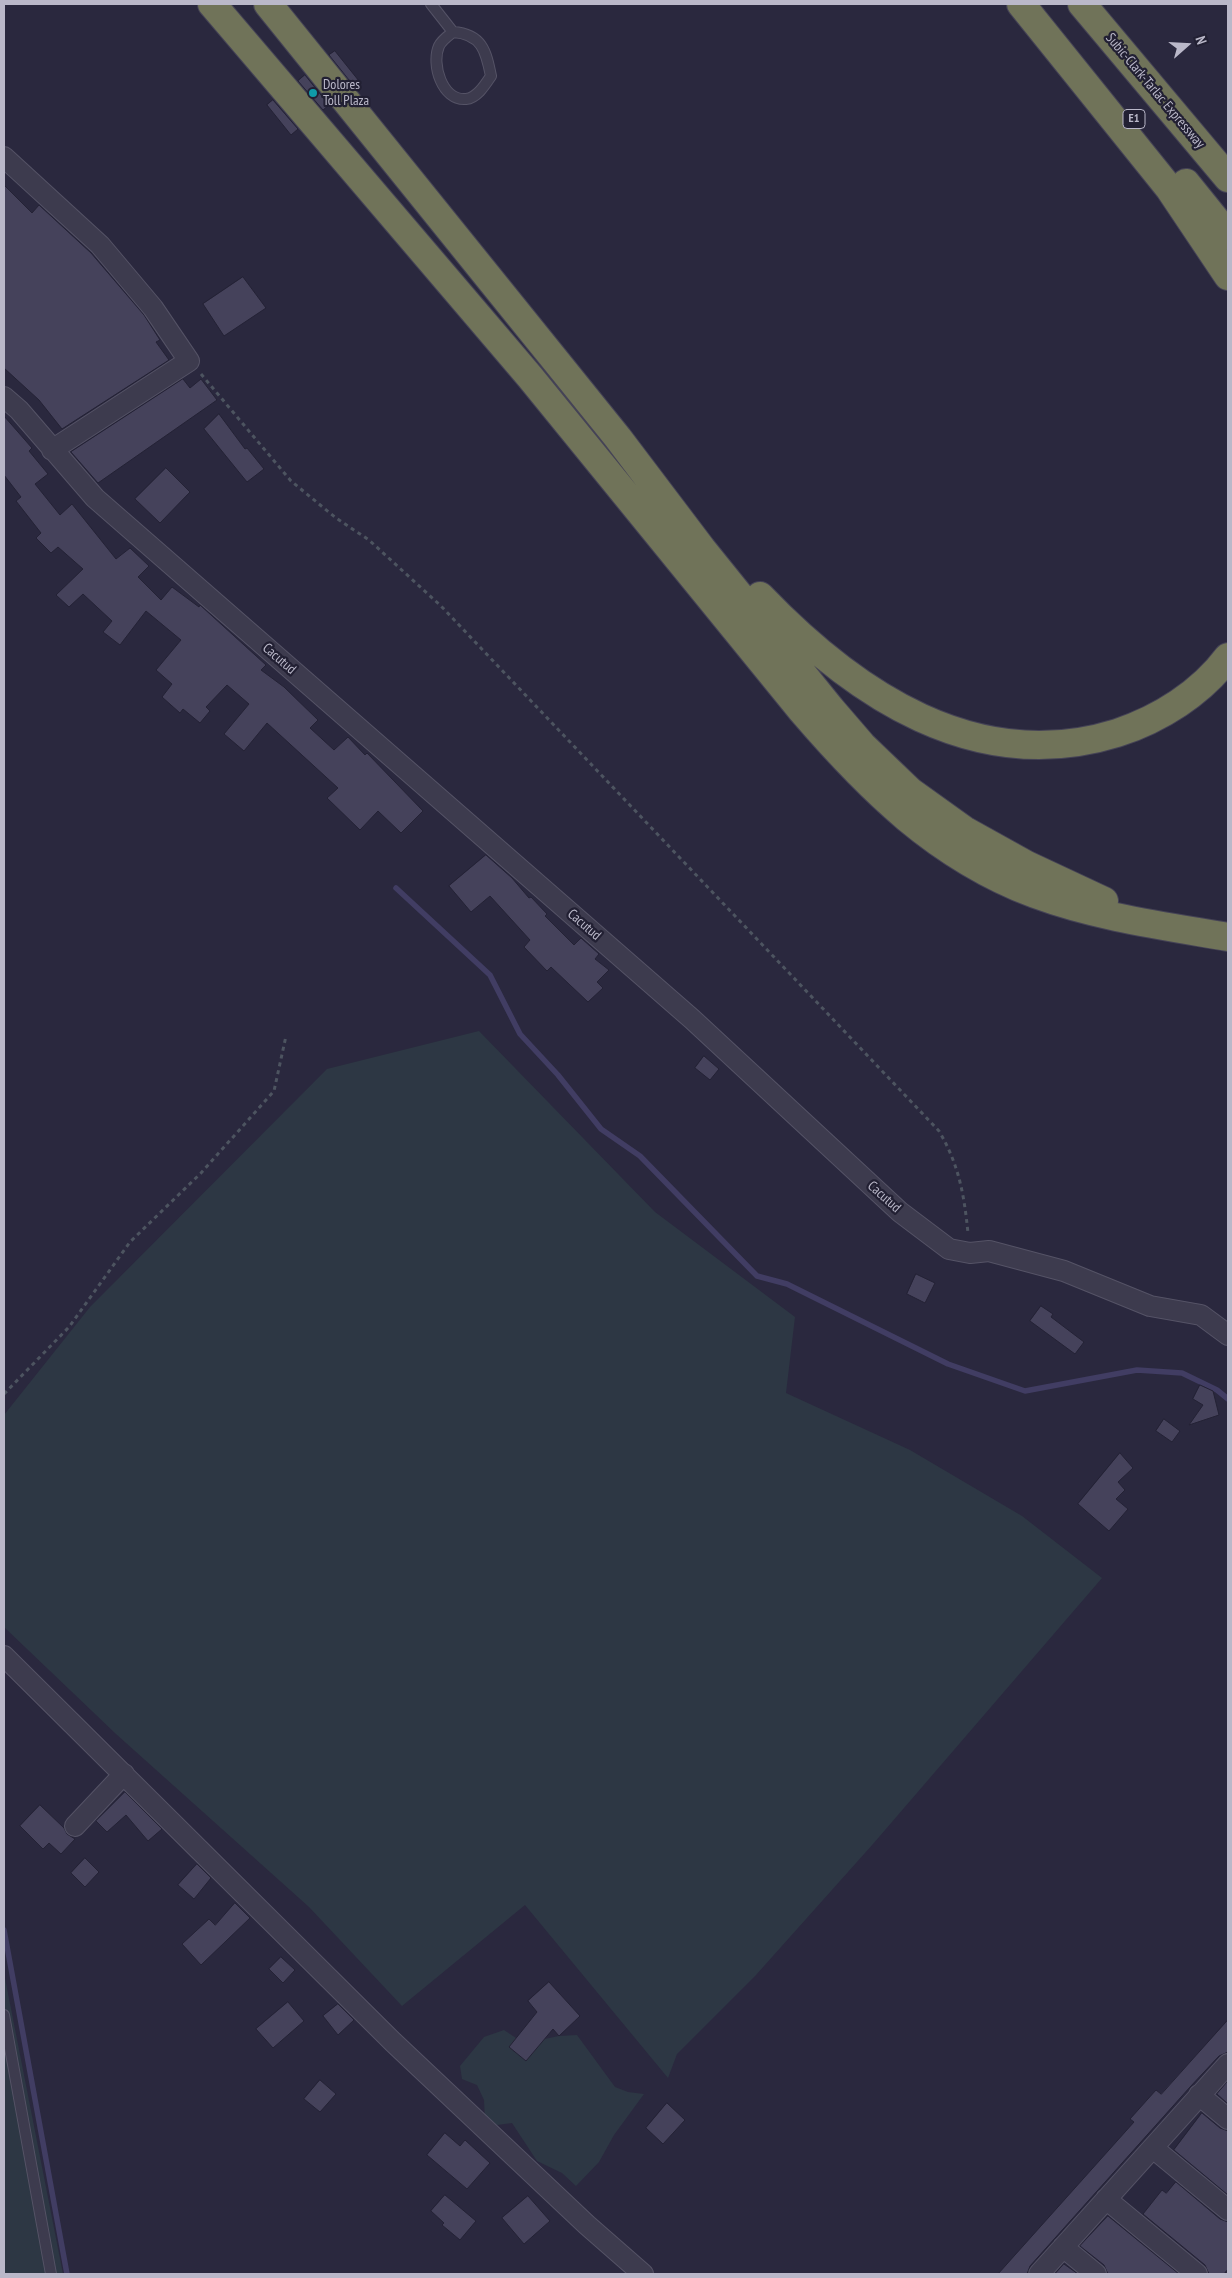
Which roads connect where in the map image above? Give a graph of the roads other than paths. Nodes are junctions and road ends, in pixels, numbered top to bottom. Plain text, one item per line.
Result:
1 (212, 4) edge
2 (268, 4) edge
3 (431, 4) edge
4 (1021, 4) edge
5 (1040, 4) edge
6 (1082, 4) edge
7 (453, 32) junction
8 (4, 157) edge
9 (1228, 178) edge
10 (1228, 235) edge
11 (1228, 276) edge
12 (4, 397) edge
13 (618, 438) junction
14 (52, 450) junction
15 (1228, 658) edge
16 (1148, 923) junction
17 (1228, 937) edge
18 (1228, 1335) edge
19 (4, 1656) edge
20 (124, 1774) junction
21 (75, 1826) dead end
22 (4, 2015) edge
23 (1228, 2064) edge
24 (1200, 2095) junction
25 (1228, 2119) edge
26 (1153, 2148) junction
27 (1106, 2199) junction
28 (1228, 2210) edge
29 (1063, 2247) junction
30 (51, 2274) edge
31 (642, 2274) edge
32 (1039, 2274) edge
33 (1096, 2274) edge
34 (1197, 2274) edge

1 - 16 highway
2 - 13 highway
3 - 7 lane
4 - 11 highway
5 - 10 highway, E1
6 - 9 highway, Subic-Clark-Tarlac Expressway
7 - 7 lane
8 - 14 street
12 - 14 street, Cacutud
13 - 15 highway
13 - 16 highway
14 - 18 street, Cacutud
16 - 17 highway
19 - 20 street
20 - 21 street
20 - 31 street
22 - 30 lane
23 - 24 street
24 - 25 street
24 - 26 street
26 - 27 street
26 - 28 street
27 - 29 street
27 - 34 street
29 - 32 street
29 - 33 street

